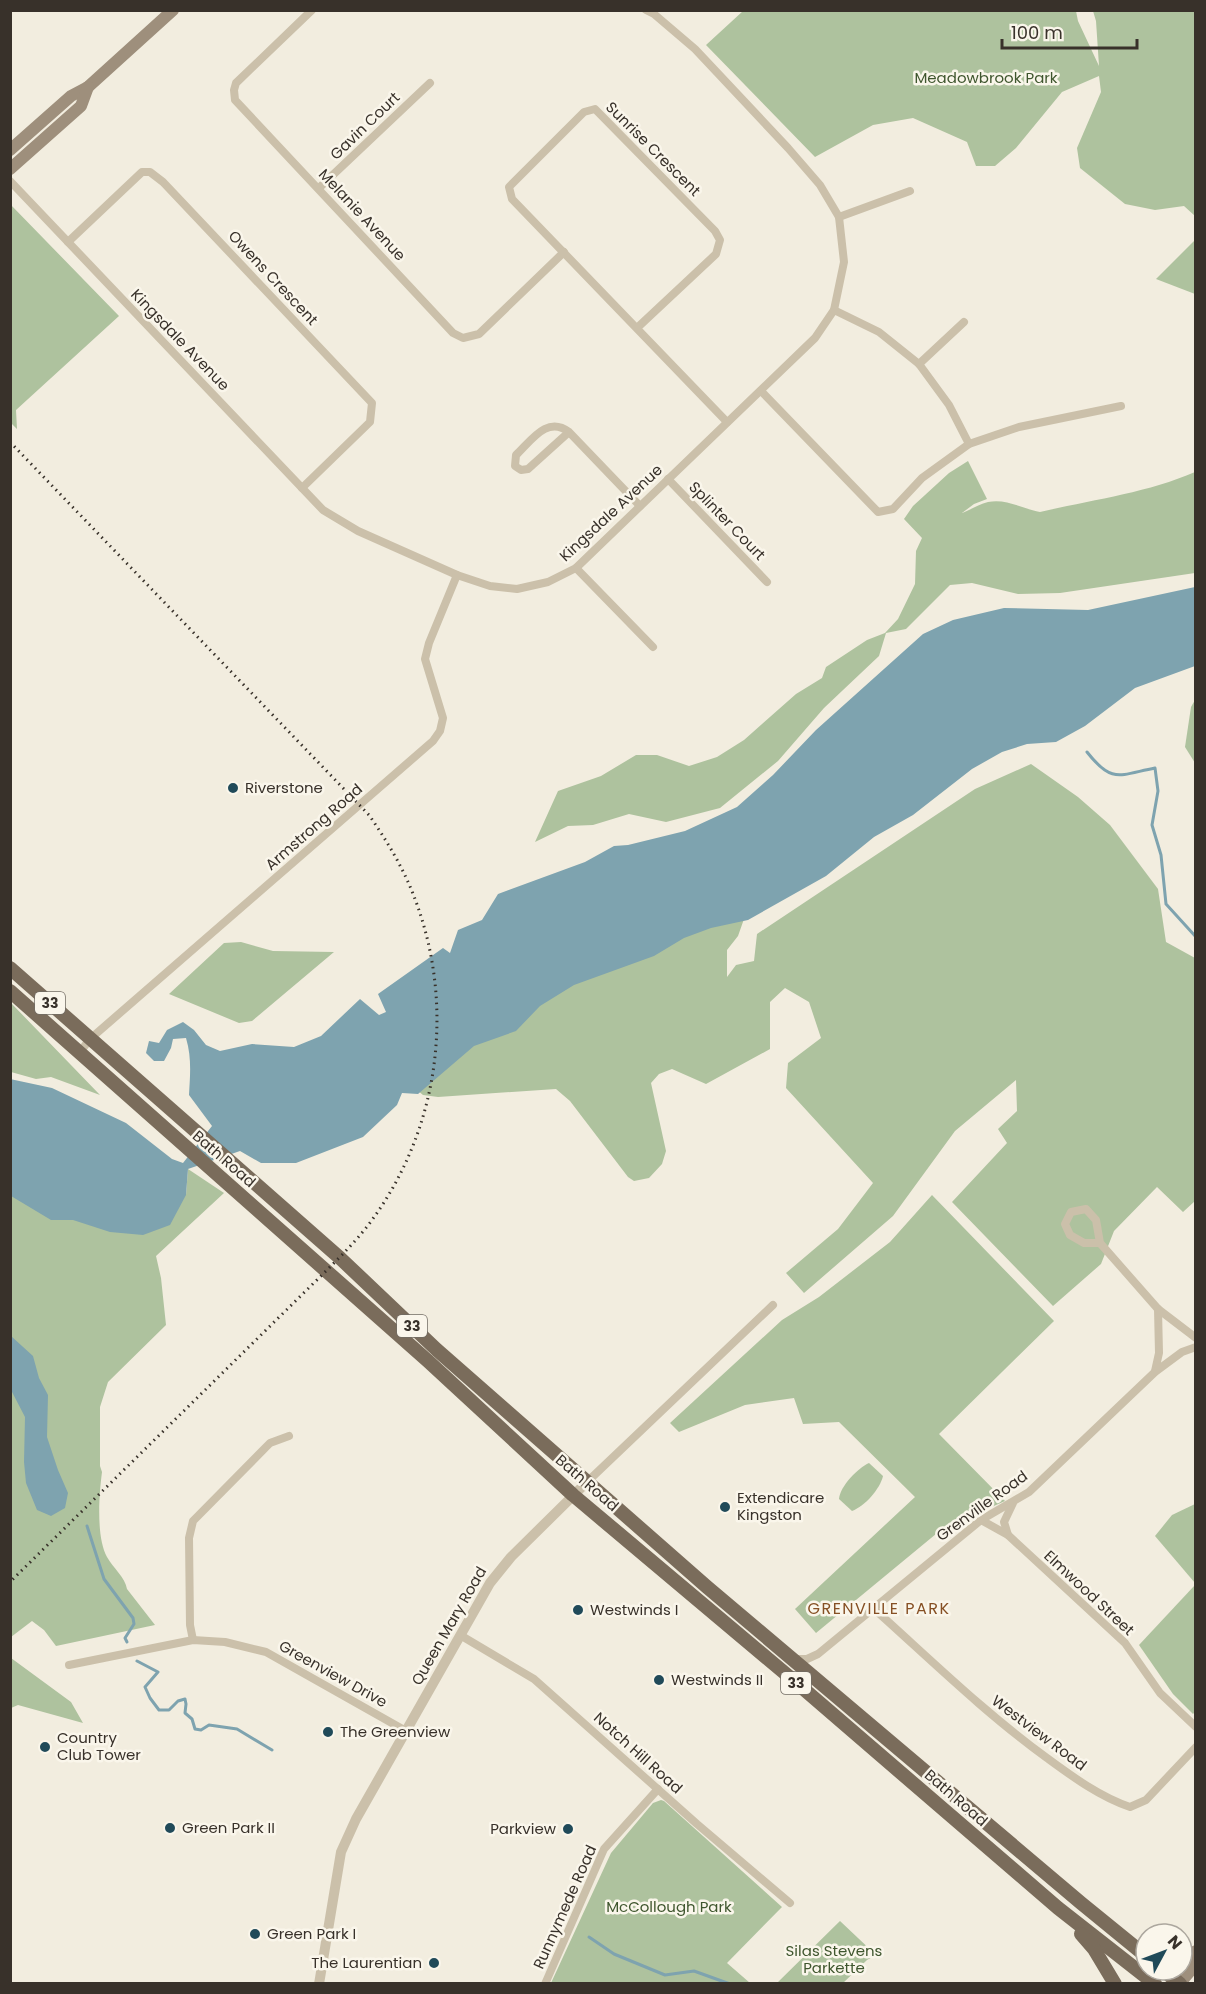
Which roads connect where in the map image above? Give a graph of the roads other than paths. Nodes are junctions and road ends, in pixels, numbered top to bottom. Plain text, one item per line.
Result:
1 (173, 10) edge
2 (312, 10) edge
3 (652, 12) edge
4 (430, 83) dead end
5 (88, 87) junction
6 (10, 150) edge
7 (10, 169) edge
8 (10, 181) edge
9 (319, 188) junction
10 (910, 191) dead end
11 (839, 217) junction
12 (68, 242) junction
13 (564, 252) junction
14 (834, 310) junction
15 (964, 322) dead end
16 (637, 328) junction
17 (919, 364) junction
18 (761, 391) junction
19 (1121, 406) dead end
20 (727, 422) junction
21 (569, 432) junction
22 (969, 444) junction
23 (668, 479) junction
24 (302, 488) junction
25 (640, 506) junction
26 (576, 568) junction
27 (457, 575) junction
28 (767, 582) dead end
29 (653, 647) dead end
30 (10, 968) edge
31 (10, 991) edge
32 (90, 1039) junction
33 (80, 1052) junction
34 (1100, 1243) junction
35 (773, 1305) dead end
36 (1158, 1309) junction
37 (1196, 1338) edge
38 (1196, 1347) edge
39 (433, 1356) junction
40 (1155, 1372) junction
41 (289, 1436) dead end
42 (587, 1482) junction
43 (573, 1495) junction
44 (1013, 1502) junction
45 (981, 1520) junction
46 (1008, 1535) junction
47 (873, 1608) junction
48 (460, 1635) junction
49 (193, 1640) junction
50 (818, 1654) junction
51 (793, 1659) junction
52 (69, 1665) dead end
53 (820, 1682) junction
54 (1196, 1727) edge
55 (406, 1731) junction
56 (1196, 1747) edge
57 (658, 1789) junction
58 (790, 1903) dead end
59 (1058, 1908) junction
60 (1134, 1946) edge
61 (319, 1983) edge
62 (545, 1983) edge
63 (1115, 1983) edge
64 (1155, 1983) edge

1 - 5 main road
2 - 9 street, Melanie Avenue
3 - 11 street, Kingsdale Avenue
4 - 9 street, Gavin Court
5 - 6 main road
5 - 7 main road
8 - 12 street, Kingsdale Avenue
9 - 13 street, Melanie Avenue
10 - 11 street
11 - 14 street, Kingsdale Avenue
12 - 24 street, Kingsdale Avenue
12 - 24 street, Owens Crescent
13 - 16 street, Sunrise Crescent
13 - 16 street, Sunrise Crescent
14 - 17 street
14 - 18 street, Kingsdale Avenue
15 - 17 street
16 - 20 street, Sunrise Crescent
17 - 22 street
18 - 20 street, Kingsdale Avenue
18 - 22 street
19 - 22 street
20 - 23 street, Kingsdale Avenue
21 - 21 street
21 - 25 street
23 - 25 street, Kingsdale Avenue
23 - 28 street, Splinter Court
24 - 27 street, Kingsdale Avenue
25 - 26 street, Kingsdale Avenue
26 - 27 street, Kingsdale Avenue
26 - 29 street
27 - 32 street, Armstrong Road
30 - 32 main road, Bath Road / 33
31 - 33 main road, Bath Road / 33
32 - 33 street, Armstrong Road
32 - 39 main road, Bath Road / 33
33 - 39 main road, Bath Road / 33
34 - 34 street
34 - 36 street
35 - 42 street, Queen Mary Road
36 - 37 street
36 - 40 street
38 - 40 street, Grenville Road
39 - 42 main road, Bath Road / 33
39 - 43 main road, Bath Road / 33
40 - 44 street, Grenville Road
41 - 49 street
42 - 43 street, Queen Mary Road
42 - 51 main road, Bath Road / 33
43 - 48 street, Queen Mary Road
43 - 59 main road, Bath Road / 33
44 - 45 street, Grenville Road
44 - 46 street
45 - 46 street, Elmwood Street
45 - 47 street, Grenville Road
46 - 54 street, Elmwood Street
47 - 50 street, Grenville Road
47 - 56 street, Westview Road
48 - 55 street, Queen Mary Road
48 - 57 street, Notch Hill Road
49 - 52 street, Greenview Drive
49 - 55 street, Greenview Drive
50 - 51 street, Grenville Road
50 - 53 street
51 - 53 main road, Bath Road / 33
53 - 60 main road, Bath Road / 33
55 - 61 street, Queen Mary Road
57 - 58 street, Notch Hill Road
57 - 62 street, Runnymede Road
59 - 63 main road
59 - 64 main road, Bath Road / 33

